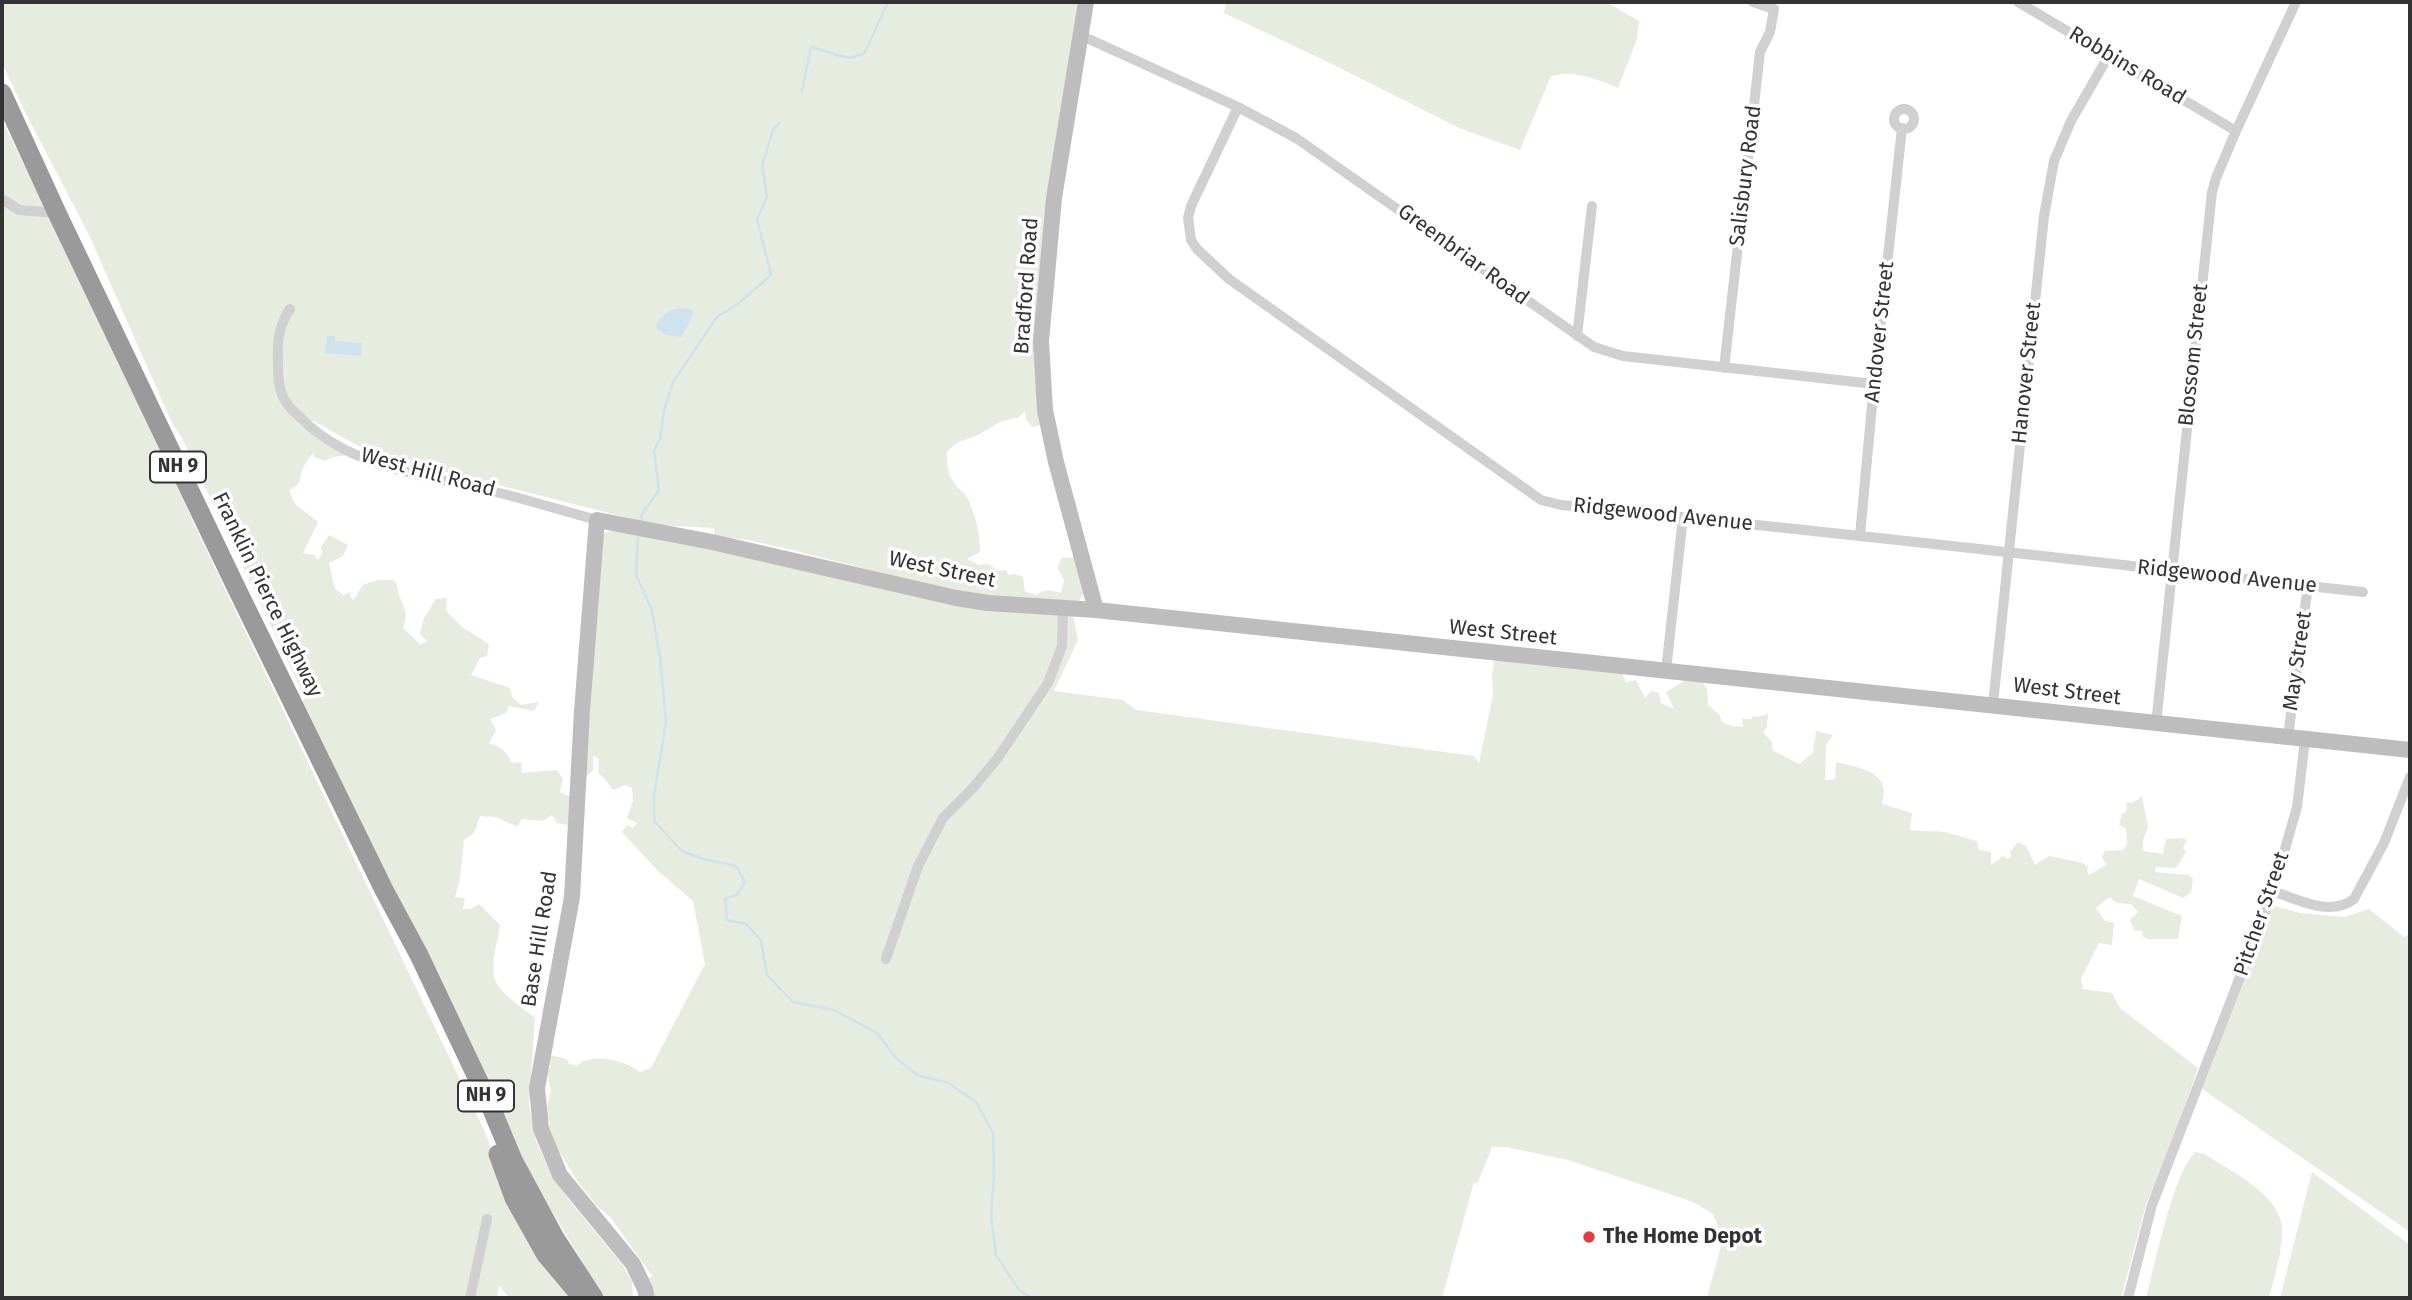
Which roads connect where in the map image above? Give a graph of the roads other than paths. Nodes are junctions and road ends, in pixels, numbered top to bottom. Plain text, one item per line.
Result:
1 (1086, 2) edge
2 (1753, 2) edge
3 (2018, 2) edge
4 (2296, 2) edge
5 (1080, 35) junction
6 (2109, 55) junction
7 (2, 93) edge
8 (1238, 107) junction
9 (1902, 128) dead end
10 (2236, 131) junction
11 (2, 199) edge
12 (1592, 206) dead end
13 (57, 213) junction
14 (290, 309) dead end
15 (1577, 336) junction
16 (1724, 368) junction
17 (1874, 384) junction
18 (1683, 517) junction
19 (597, 520) junction
20 (1860, 535) junction
21 (2008, 554) junction
22 (2171, 571) junction
23 (2308, 586) junction
24 (2363, 592) dead end
25 (1063, 609) junction
26 (1096, 610) junction
27 (1667, 671) junction
28 (1993, 704) junction
29 (2156, 724) junction
30 (2288, 737) junction
31 (2305, 740) junction
32 (2410, 750) edge
33 (2410, 777) edge
34 (384, 890) junction
35 (2273, 891) junction
36 (886, 959) dead end
37 (486, 1219) dead end
38 (645, 1295) edge
39 (471, 1298) edge
40 (582, 1298) edge
41 (594, 1298) edge
42 (2129, 1298) edge

1 - 5 street, Bradford Road
2 - 16 street, Salisbury Road
3 - 6 street, Robbins Road
4 - 10 street, Blossom Street
5 - 8 street, Greenbriar Road
5 - 26 street, Bradford Road
6 - 10 street, Robbins Road
6 - 21 street, Hanover Street
7 - 13 highway, Franklin Pierce Highway / NH 9
8 - 15 street, Greenbriar Road
8 - 18 street, Ridgewood Avenue
9 - 17 street, Andover Street
10 - 22 street, Blossom Street
11 - 13 street
12 - 15 street
13 - 34 highway, Franklin Pierce Highway / NH 9
14 - 19 street, West Hill Road
15 - 16 street, Greenbriar Road
16 - 17 street, Greenbriar Road
17 - 20 street, Andover Street
18 - 20 street, Ridgewood Avenue
18 - 27 street
19 - 25 street, West Street
19 - 38 street, Base Hill Road
20 - 21 street, Ridgewood Avenue
21 - 22 street, Ridgewood Avenue
21 - 28 street, Hanover Street
22 - 23 street, Ridgewood Avenue
22 - 29 street, Blossom Street
23 - 24 street, Ridgewood Avenue
23 - 30 street, May Street
25 - 26 street, West Street
25 - 36 street
26 - 27 street, West Street
27 - 28 street, West Street
28 - 29 street, West Street
29 - 30 street, West Street
30 - 31 street, West Street
31 - 32 street, West Street
31 - 35 street, Pitcher Street
33 - 35 street
34 - 40 highway, Franklin Pierce Highway / NH 9
34 - 41 highway, Franklin Pierce Highway / NH 9
35 - 42 street, Pitcher Street
37 - 39 street

